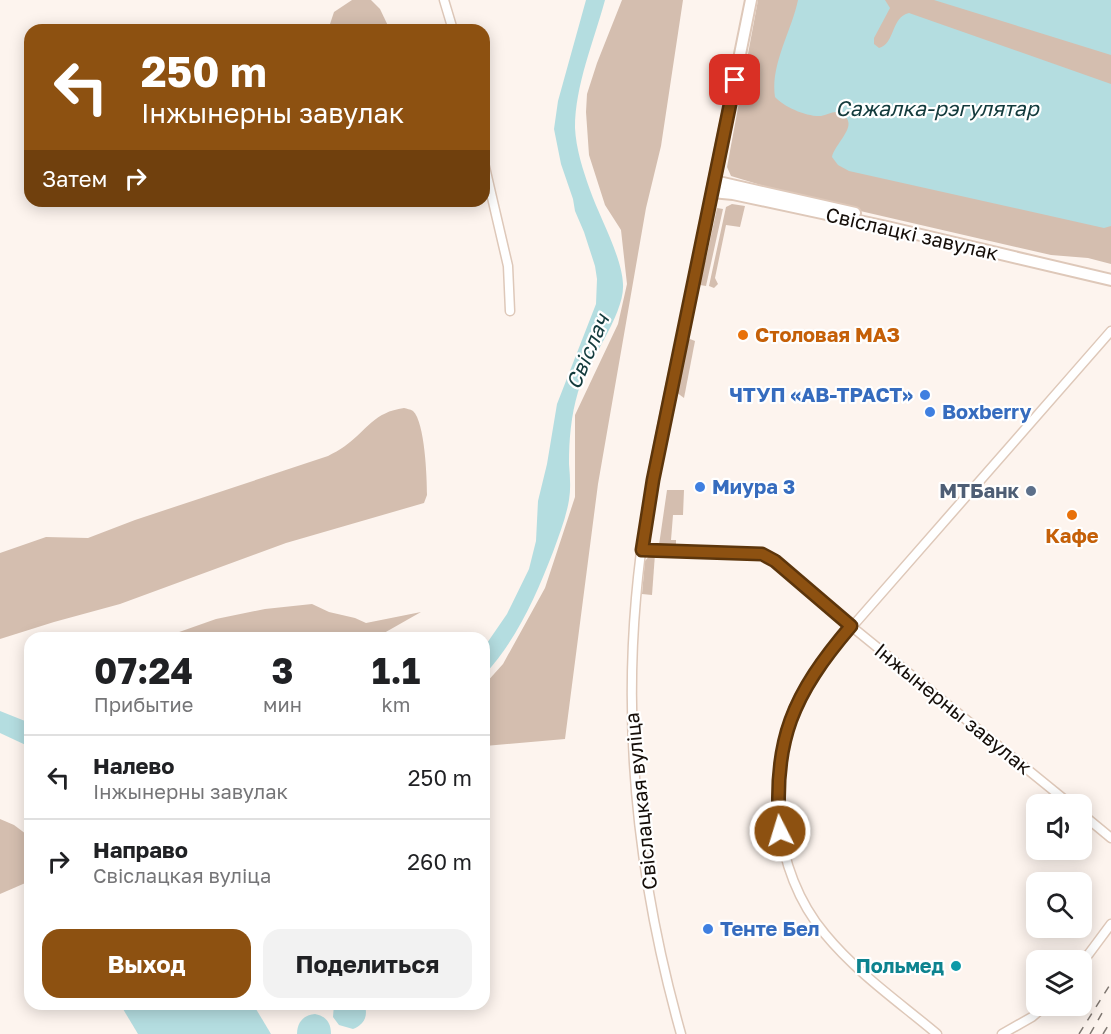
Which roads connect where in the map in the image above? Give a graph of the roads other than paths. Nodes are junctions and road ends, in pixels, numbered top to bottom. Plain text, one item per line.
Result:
1 (444, 0) edge
2 (750, 0) edge
3 (451, 24) edge
4 (713, 187) junction
5 (490, 189) edge
6 (1111, 273) edge
7 (1111, 280) edge
8 (510, 310) dead end
9 (1111, 331) edge
10 (642, 550) junction
11 (851, 626) junction
12 (1058, 794) edge
13 (1092, 822) edge
14 (1111, 838) edge
15 (1111, 924) edge
16 (1092, 950) edge
17 (1033, 1016) edge
18 (681, 1034) edge
19 (937, 1034) edge
20 (1002, 1034) edge

1 - 3 street
2 - 4 main road, Свіслацкая вуліца
4 - 6 main road, Свіслацкі завулак
4 - 7 main road, Свіслацкі завулак
4 - 10 street, Свіслацкая вуліца
5 - 8 street
9 - 11 street
10 - 11 street, Інжынерны завулак
10 - 18 street, Свіслацкая вуліца
11 - 12 street, Інжынерны завулак
11 - 19 street
13 - 14 street
15 - 16 street
17 - 20 street

